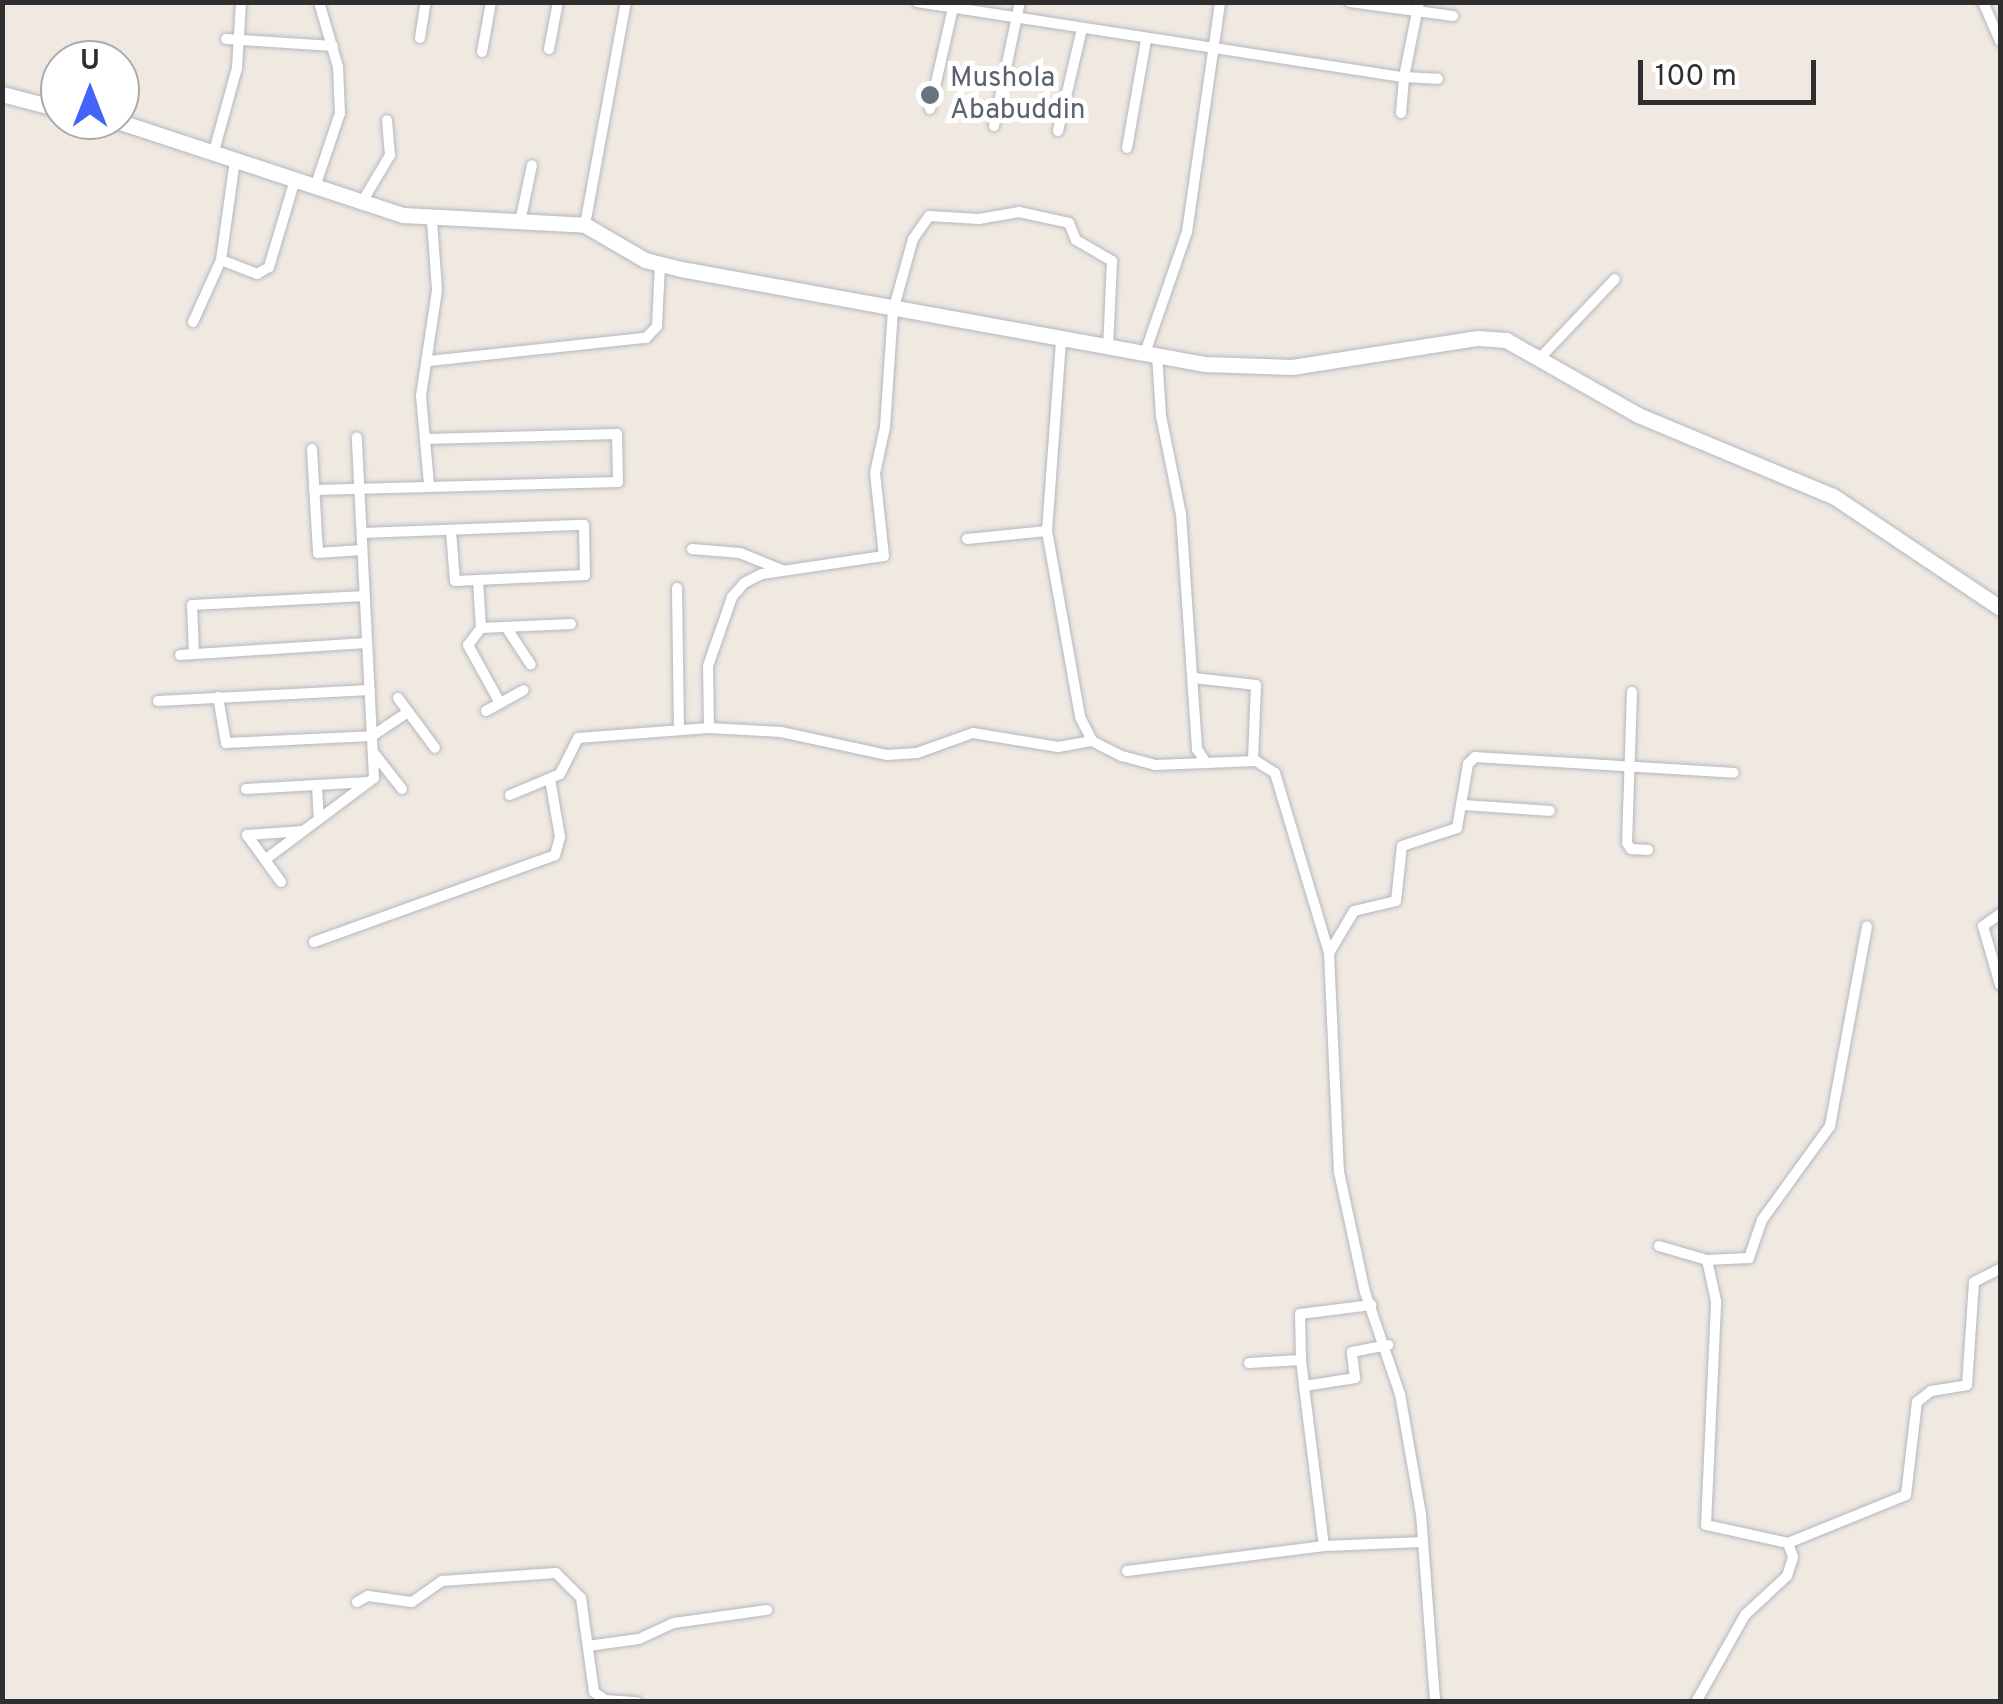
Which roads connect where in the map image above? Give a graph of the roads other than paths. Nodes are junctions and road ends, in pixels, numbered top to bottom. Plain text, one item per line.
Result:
1 (241, 2) edge
2 (319, 2) edge
3 (426, 2) edge
4 (492, 2) edge
5 (558, 2) edge
6 (626, 2) edge
7 (917, 2) edge
8 (1020, 2) edge
9 (1220, 2) edge
10 (1350, 2) edge
11 (1984, 2) edge
12 (1419, 7) edge
13 (953, 8) junction
14 (1453, 16) dead end
15 (1018, 18) junction
16 (1082, 30) junction
17 (420, 38) dead end
18 (226, 39) dead end
19 (240, 40) junction
20 (1146, 40) junction
21 (2000, 41) edge
22 (334, 46) junction
23 (549, 49) dead end
24 (1212, 50) junction
25 (482, 52) dead end
26 (1404, 77) junction
27 (1438, 79) dead end
28 (2, 94) edge
29 (40, 104) edge
30 (930, 109) dead end
31 (1401, 114) dead end
32 (387, 120) dead end
33 (994, 126) dead end
34 (140, 128) edge
35 (1058, 132) dead end
36 (1126, 148) dead end
37 (214, 150) junction
38 (235, 161) junction
39 (532, 165) dead end
40 (294, 180) junction
41 (315, 187) junction
42 (362, 202) junction
43 (432, 222) junction
44 (520, 222) junction
45 (585, 225) junction
46 (221, 260) junction
47 (660, 264) junction
48 (1615, 278) dead end
49 (892, 311) junction
50 (193, 322) dead end
51 (1061, 341) junction
52 (1108, 348) junction
53 (1151, 354) junction
54 (1540, 358) junction
55 (429, 361) junction
56 (357, 436) dead end
57 (424, 438) junction
58 (312, 449) dead end
59 (428, 484) junction
60 (359, 488) junction
61 (314, 490) junction
62 (452, 531) junction
63 (1047, 531) junction
64 (362, 533) junction
65 (967, 540) dead end
66 (692, 548) dead end
67 (362, 550) junction
68 (783, 571) junction
69 (478, 580) junction
70 (676, 588) dead end
71 (365, 596) junction
72 (2000, 608) edge
73 (571, 624) dead end
74 (506, 627) junction
75 (481, 628) junction
76 (367, 643) junction
77 (180, 654) dead end
78 (194, 654) junction
79 (531, 665) dead end
80 (1194, 678) junction
81 (370, 690) junction
82 (524, 690) dead end
83 (1632, 692) dead end
84 (218, 698) junction
85 (398, 698) dead end
86 (158, 700) dead end
87 (500, 703) junction
88 (486, 711) dead end
89 (408, 712) junction
90 (709, 728) junction
91 (679, 730) junction
92 (372, 736) junction
93 (1092, 741) junction
94 (435, 748) dead end
95 (373, 751) junction
96 (1253, 761) junction
97 (1206, 763) junction
98 (1632, 764) junction
99 (1734, 773) dead end
100 (550, 779) junction
101 (369, 782) junction
102 (317, 785) junction
103 (246, 788) dead end
104 (402, 789) dead end
105 (510, 796) dead end
106 (1465, 805) junction
107 (1550, 811) dead end
108 (319, 819) junction
109 (303, 831) junction
110 (1648, 850) dead end
111 (266, 860) junction
112 (281, 882) dead end
113 (2000, 914) edge
114 (1866, 926) dead end
115 (314, 942) dead end
116 (1329, 953) junction
117 (1998, 965) edge
118 (2000, 985) edge
119 (1659, 1246) dead end
120 (1707, 1260) junction
121 (2000, 1269) edge
122 (1371, 1306) junction
123 (1388, 1345) junction
124 (1301, 1360) junction
125 (1249, 1364) dead end
126 (1304, 1386) junction
127 (1423, 1542) junction
128 (1788, 1543) junction
129 (1324, 1546) junction
130 (1127, 1572) dead end
131 (357, 1602) dead end
132 (767, 1610) dead end
133 (588, 1646) junction
134 (637, 1702) edge
135 (1435, 1702) edge
136 (1696, 1702) edge

1 - 19 street
2 - 22 street
3 - 17 street
4 - 25 street
5 - 23 street
6 - 45 street
7 - 13 street
8 - 15 street
9 - 24 street
10 - 12 street
11 - 21 street
12 - 14 street
12 - 26 street
13 - 15 street
13 - 30 street
15 - 16 street
15 - 33 street
16 - 20 street
16 - 35 street
18 - 19 street
19 - 22 street
19 - 37 street
20 - 24 street
20 - 36 street
22 - 41 street
24 - 26 street
24 - 53 street
26 - 27 street
26 - 31 street
28 - 29 street
32 - 42 street
34 - 37 street
37 - 38 street
38 - 40 street
38 - 46 street
39 - 44 street
40 - 41 street
40 - 46 street
41 - 42 street
42 - 43 street
43 - 44 street
43 - 55 street
44 - 45 street
45 - 47 street
46 - 50 street
47 - 49 street
47 - 55 street
48 - 54 street
49 - 51 street
49 - 52 street
49 - 68 street
51 - 52 street
51 - 63 street
52 - 53 street
53 - 54 street
53 - 80 street
54 - 72 street
55 - 57 street
56 - 60 street
57 - 59 street
57 - 59 street
58 - 61 street
59 - 60 street
60 - 61 street
60 - 64 street
61 - 67 street
62 - 64 street
62 - 69 street
62 - 69 street
63 - 65 street
63 - 93 street
64 - 67 street
66 - 68 street
67 - 71 street
68 - 90 street
69 - 75 street
70 - 91 street
71 - 76 street
71 - 78 street
73 - 74 street
74 - 75 street
74 - 79 street
75 - 87 street
76 - 78 street
76 - 81 street
77 - 78 street
80 - 96 street
80 - 97 street
81 - 84 street
81 - 92 street
82 - 87 street
83 - 98 street
84 - 86 street
84 - 92 street
85 - 89 street
87 - 88 street
89 - 92 street
89 - 94 street
90 - 91 street
90 - 93 street
91 - 100 street
92 - 95 street
93 - 97 street
95 - 101 street
95 - 104 street
96 - 97 street
96 - 116 street
98 - 99 street
98 - 106 street
98 - 110 street
100 - 105 street
100 - 115 street
101 - 102 street
101 - 108 street
102 - 103 street
102 - 108 street
106 - 107 street
106 - 116 street
108 - 109 street
109 - 111 street
109 - 111 street
111 - 112 street
113 - 117 street
114 - 120 street
116 - 122 street
117 - 118 street
119 - 120 street
120 - 128 street
121 - 128 street
122 - 123 street
122 - 124 street
123 - 126 street
123 - 127 street
124 - 125 street
124 - 126 street
126 - 129 street
127 - 129 street
127 - 135 street
128 - 136 street
129 - 130 street
131 - 133 street
132 - 133 street
133 - 134 street

